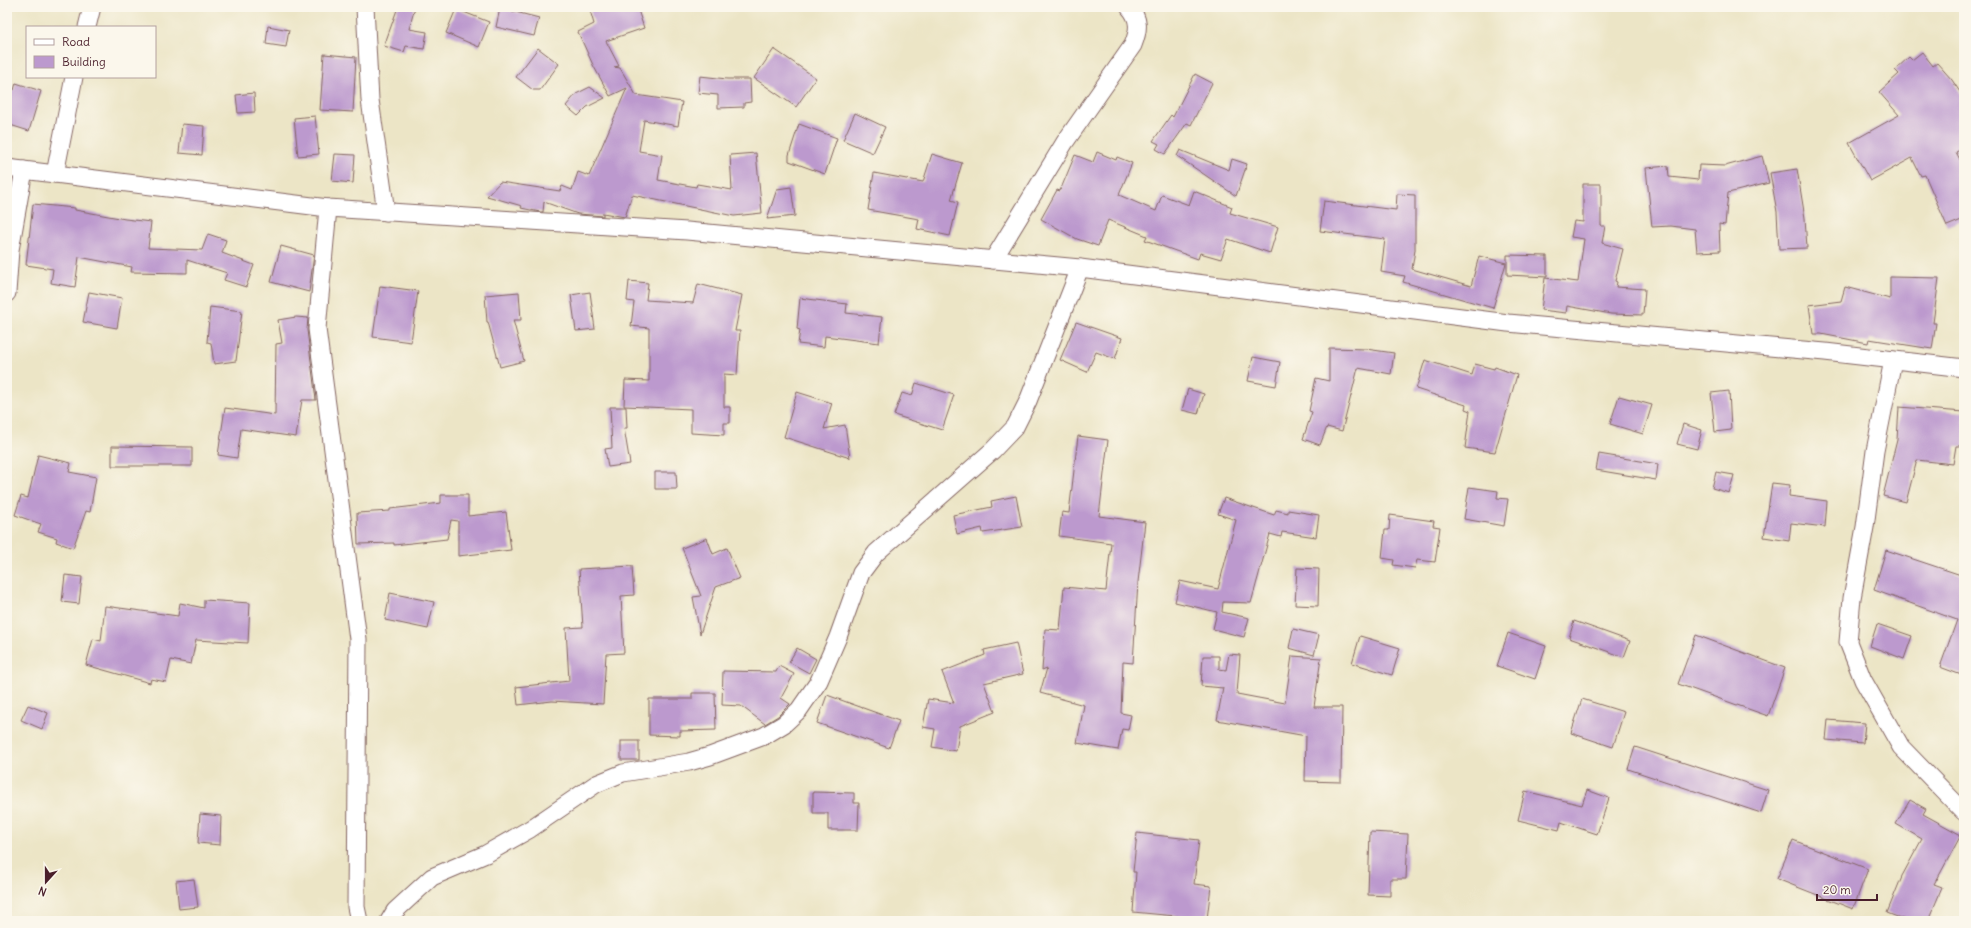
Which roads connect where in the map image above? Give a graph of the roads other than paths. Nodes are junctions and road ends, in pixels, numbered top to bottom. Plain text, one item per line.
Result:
1 (92, 7) edge
2 (365, 7) edge
3 (1129, 7) edge
4 (87, 26) edge
5 (74, 78) edge
6 (7, 168) edge
7 (24, 170) junction
8 (55, 174) junction
9 (328, 208) junction
10 (386, 212) junction
11 (994, 260) junction
12 (1080, 268) junction
13 (7, 293) edge
14 (1894, 360) junction
15 (1964, 368) edge
16 (1964, 812) edge
17 (359, 921) edge
18 (389, 921) edge

1 - 4 street
2 - 10 street
3 - 11 street
5 - 8 street
6 - 7 street
7 - 8 street
7 - 13 street
8 - 9 street
9 - 10 street
9 - 17 street
10 - 11 street
11 - 12 street
12 - 14 street
12 - 18 street
14 - 15 street
14 - 16 street

